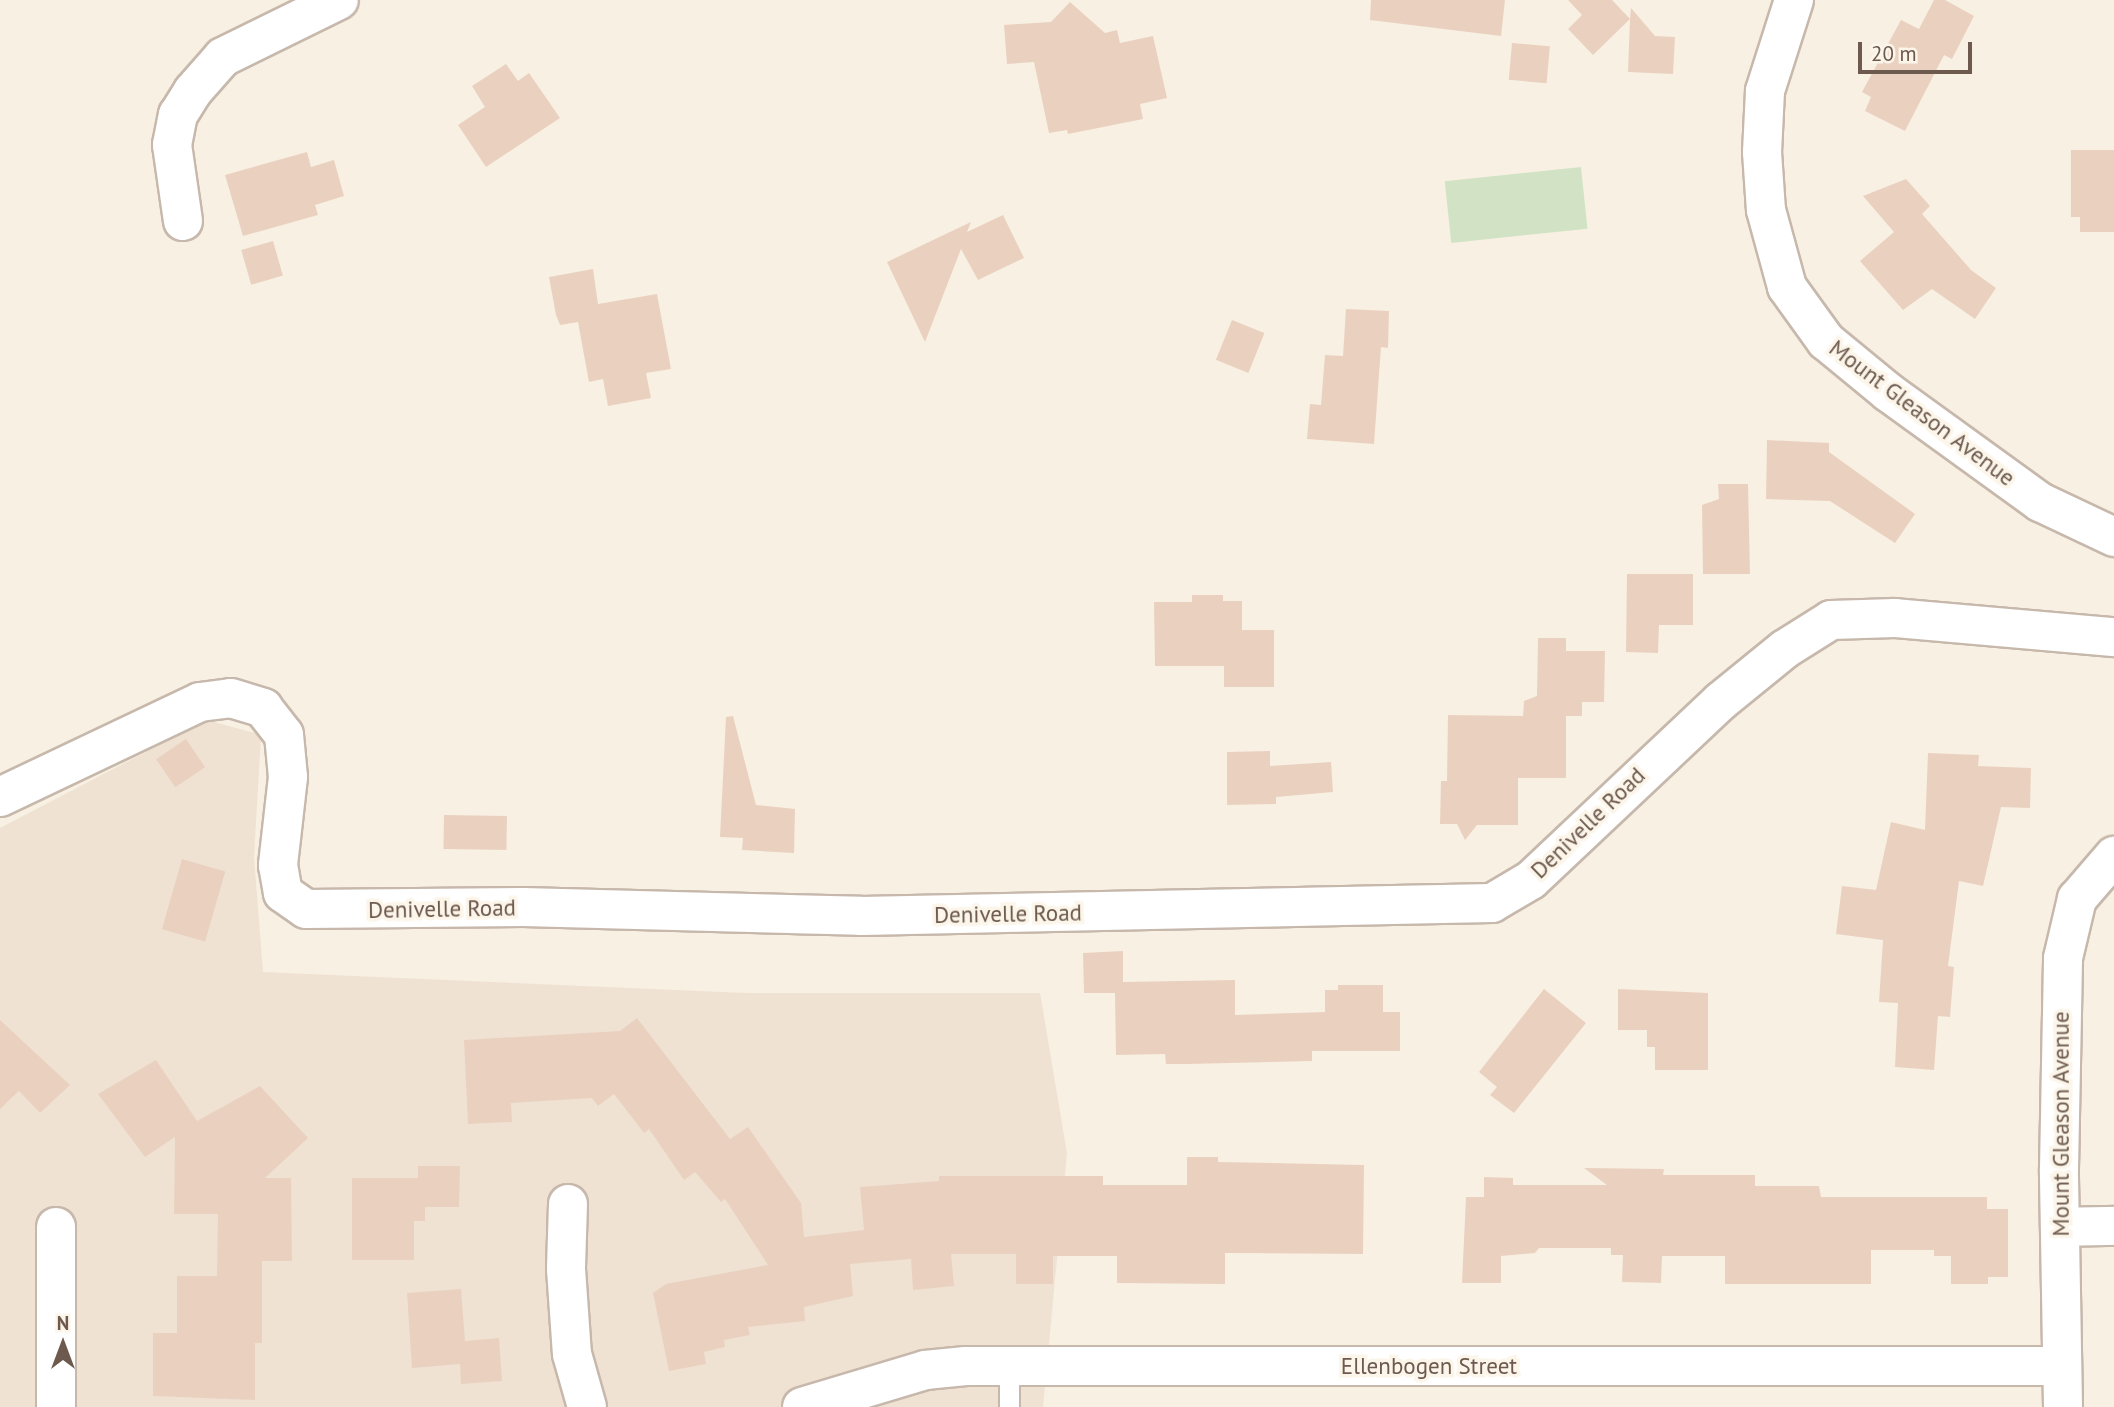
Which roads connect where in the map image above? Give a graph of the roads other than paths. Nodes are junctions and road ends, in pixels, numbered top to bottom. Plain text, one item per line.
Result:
1 (339, 0) edge
2 (1794, 0) edge
3 (183, 221) dead end
4 (2114, 537) edge
5 (2114, 638) edge
6 (0, 797) edge
7 (2114, 856) edge
8 (568, 1204) dead end
9 (2114, 1226) edge
10 (56, 1227) dead end
11 (2060, 1227) junction
12 (1009, 1366) junction
13 (2062, 1366) junction
14 (56, 1407) edge
15 (587, 1407) edge
16 (803, 1407) edge
17 (1009, 1407) edge
18 (2063, 1407) edge

1 - 3 street
2 - 4 street, Mount Gleason Avenue
5 - 6 street, Denivelle Road
7 - 11 street, Mount Gleason Avenue
8 - 15 street
9 - 11 street
10 - 14 street
11 - 13 street, Mount Gleason Avenue
12 - 13 street, Ellenbogen Street
12 - 16 street, Ellenbogen Street
12 - 17 lane
13 - 18 street, Mount Gleason Avenue

